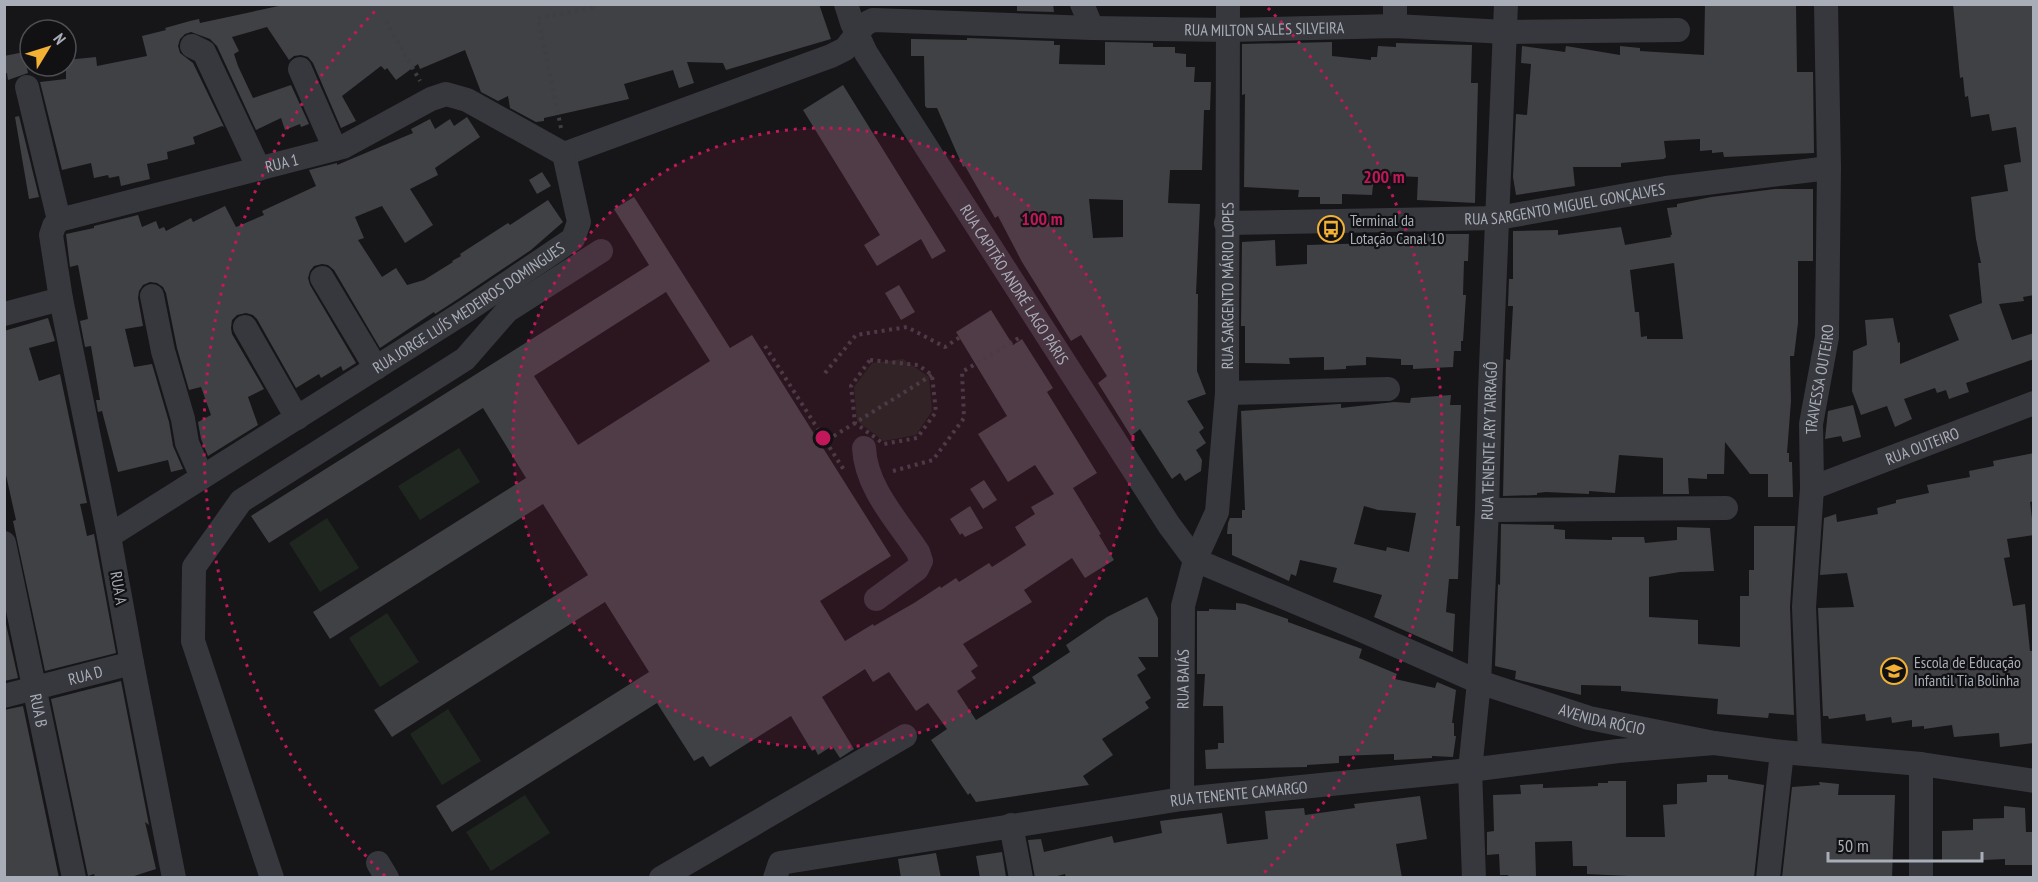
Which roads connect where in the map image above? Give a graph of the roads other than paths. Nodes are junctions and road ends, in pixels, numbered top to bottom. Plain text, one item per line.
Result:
1 (846, 4) edge
2 (1082, 4) edge
3 (1228, 4) edge
4 (1506, 4) edge
5 (1826, 4) edge
6 (1395, 15) edge
7 (1092, 28) junction
8 (1227, 30) junction
9 (1678, 30) dead end
10 (1505, 32) junction
11 (857, 34) junction
12 (192, 46) dead end
13 (300, 69) dead end
14 (27, 87) dead end
15 (334, 149) junction
16 (564, 154) junction
17 (259, 168) junction
18 (1829, 168) junction
19 (1498, 218) junction
20 (59, 220) junction
21 (1226, 223) junction
22 (601, 252) dead end
23 (322, 278) dead end
24 (152, 296) dead end
25 (61, 299) junction
26 (4, 314) edge
27 (245, 327) dead end
28 (376, 368) junction
29 (1388, 389) dead end
30 (1227, 393) junction
31 (2034, 403) edge
32 (297, 418) junction
33 (864, 447) dead end
34 (202, 477) junction
35 (1812, 488) junction
36 (1726, 508) dead end
37 (1488, 510) junction
38 (110, 536) junction
39 (4, 543) edge
40 (1195, 560) junction
41 (876, 599) dead end
42 (132, 663) junction
43 (1479, 682) junction
44 (36, 689) junction
45 (4, 696) edge
46 (905, 736) dead end
47 (1714, 743) junction
48 (1782, 752) junction
49 (1810, 753) junction
50 (1921, 764) junction
51 (1470, 770) junction
52 (2034, 781) edge
53 (1182, 799) junction
54 (1011, 825) junction
55 (74, 878) edge
56 (174, 878) edge
57 (272, 878) edge
58 (661, 878) edge
59 (775, 878) edge
60 (1021, 878) edge
61 (1474, 878) edge
62 (1768, 878) edge
63 (1921, 878) edge

1 - 11 street, RUA CAPITÃO ANDRÉ LAGO PÁRIS
2 - 7 street
3 - 8 street, RUA SARGENTO MÁRIO LOPES
4 - 10 street, RUA TENENTE ARY TARRAGÔ
5 - 18 street, TRAVESSA OUTEIRO
6 - 8 street, RUA MILTON SALES SILVEIRA
6 - 10 street, RUA MILTON SALES SILVEIRA
7 - 8 street, RUA MILTON SALES SILVEIRA
7 - 11 street, RUA MILTON SALES SILVEIRA
8 - 21 street, RUA SARGENTO MÁRIO LOPES
9 - 10 street, RUA MILTON SALES SILVEIRA
10 - 19 street, RUA TENENTE ARY TARRAGÔ
11 - 16 street
11 - 40 street, RUA CAPITÃO ANDRÉ LAGO PÁRIS
12 - 17 street
13 - 15 street
14 - 20 street
15 - 16 street, RUA 1
15 - 17 street, RUA 1
16 - 28 street, RUA JORGE LUÍS MEDEIROS DOMINGUES
17 - 20 street, RUA 1
18 - 19 street, RUA SARGENTO MIGUEL GONÇALVES
18 - 35 street, TRAVESSA OUTEIRO
19 - 21 street, RUA SARGENTO MIGUEL GONÇALVES
19 - 37 street, RUA TENENTE ARY TARRAGÔ
20 - 25 street
21 - 30 street, RUA SARGENTO MÁRIO LOPES
22 - 57 street
23 - 28 street
24 - 34 street
25 - 26 street
25 - 38 street, RUA A
27 - 32 street
28 - 32 street, RUA JORGE LUÍS MEDEIROS DOMINGUES
29 - 30 street
30 - 40 street, RUA SARGENTO MÁRIO LOPES
31 - 35 street, RUA OUTEIRO
32 - 34 street, RUA JORGE LUÍS MEDEIROS DOMINGUES
33 - 41 street
34 - 38 street, RUA JORGE LUÍS MEDEIROS DOMINGUES
35 - 49 street, TRAVESSA OUTEIRO
36 - 37 street
37 - 43 street, RUA TENENTE ARY TARRAGÔ
38 - 42 street, RUA A
39 - 44 street, RUA B
40 - 43 street, AVENIDA RÓCIO
40 - 53 street, RUA BAIÁS
42 - 44 street, RUA D
42 - 56 street, RUA A
43 - 47 street, AVENIDA RÓCIO
43 - 51 street, RUA TENENTE ARY TARRAGÔ
44 - 45 street, RUA D
44 - 55 street, RUA B
46 - 58 street
47 - 48 street, AVENIDA RÓCIO
47 - 51 street, RUA TENENTE CAMARGO
48 - 49 street, AVENIDA RÓCIO
48 - 62 street
49 - 50 street, AVENIDA RÓCIO
50 - 52 street, AVENIDA RÓCIO
50 - 63 street
51 - 53 street, RUA TENENTE CAMARGO
51 - 61 street, RUA TENENTE ARY TARRAGÔ
53 - 54 street, RUA TENENTE CAMARGO
54 - 59 street, RUA TENENTE CAMARGO
54 - 60 street

